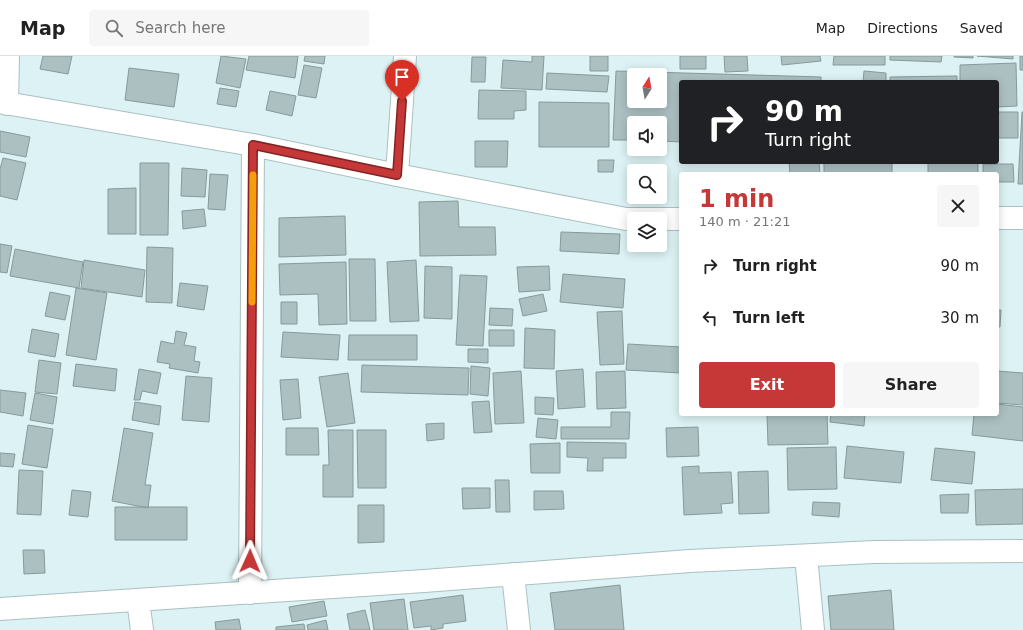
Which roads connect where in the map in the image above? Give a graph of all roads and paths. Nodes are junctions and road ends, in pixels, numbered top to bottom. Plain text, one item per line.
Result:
1 (8, 56) edge
2 (405, 56) edge
3 (3, 103) edge
4 (253, 145) junction
5 (397, 175) junction
6 (999, 218) edge
7 (1023, 218) edge
8 (679, 219) edge
9 (1023, 551) edge
10 (806, 556) junction
11 (513, 574) junction
12 (250, 593) junction
13 (138, 600) junction
14 (0, 609) edge
15 (142, 630) edge
16 (519, 630) edge
17 (813, 630) edge

1 - 3 street
2 - 5 street
3 - 4 street
4 - 5 street
4 - 12 street
5 - 8 street
6 - 7 street
9 - 10 street
10 - 11 street
10 - 17 street
11 - 12 street
11 - 16 street
12 - 13 street
13 - 14 street
13 - 15 street

